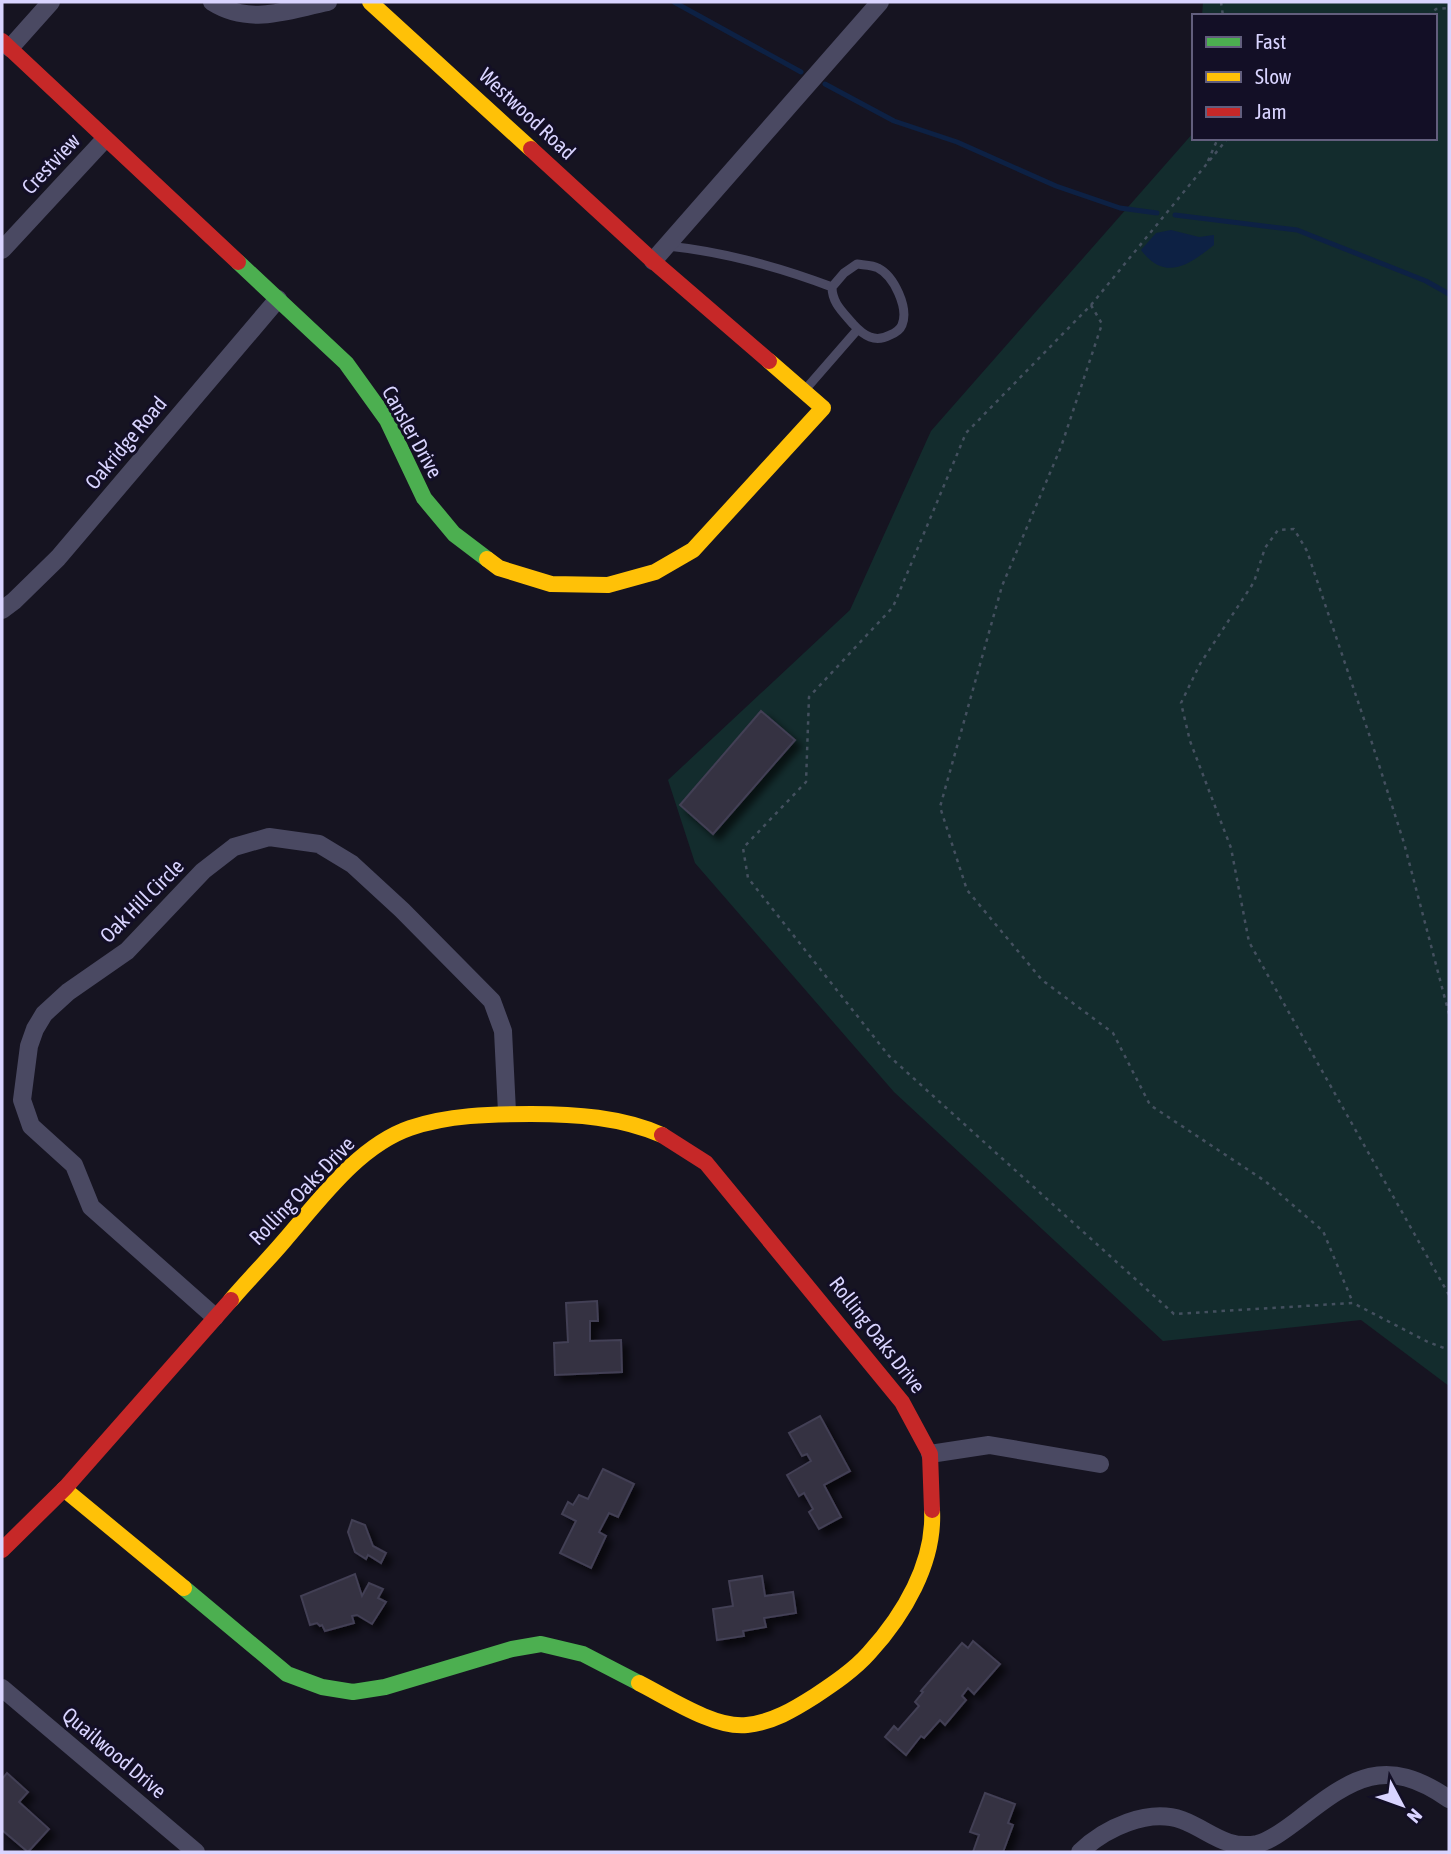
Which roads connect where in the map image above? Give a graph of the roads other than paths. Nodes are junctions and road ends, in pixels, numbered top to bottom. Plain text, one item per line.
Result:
1 (51, 2) edge
2 (212, 2) edge
3 (328, 2) edge
4 (370, 2) edge
5 (880, 2) edge
6 (6, 44) edge
7 (105, 139) junction
8 (666, 246) junction
9 (2, 250) edge
10 (653, 261) junction
11 (832, 287) junction
12 (278, 299) junction
13 (858, 329) junction
14 (804, 391) junction
15 (823, 408) joint
16 (2, 610) edge
17 (507, 1112) junction
18 (215, 1317) junction
19 (930, 1454) junction
20 (1100, 1464) dead end
21 (64, 1489) junction
22 (2, 1550) edge
23 (2, 1688) edge
24 (1449, 1799) edge
25 (196, 1852) edge
26 (1080, 1852) edge

1 - 6 street
2 - 3 street
4 - 10 street, Westwood Road
5 - 8 street
6 - 7 street, Cansler Drive
7 - 9 street, Crestview
7 - 12 street, Cansler Drive
8 - 10 street
8 - 11 lane
10 - 14 street, Westwood Road
11 - 13 lane
11 - 13 lane
12 - 15 street, Cansler Drive
12 - 16 street, Oakridge Road
13 - 14 lane
14 - 15 street, Westwood Road
17 - 18 street, Rolling Oaks Drive
17 - 18 street, Oak Hill Circle
17 - 19 street, Rolling Oaks Drive
18 - 21 street, Rolling Oaks Drive
19 - 20 street
19 - 21 street, Rolling Oaks Drive
21 - 22 street, Rolling Oaks Drive
23 - 25 street, Quailwood Drive
24 - 26 street

